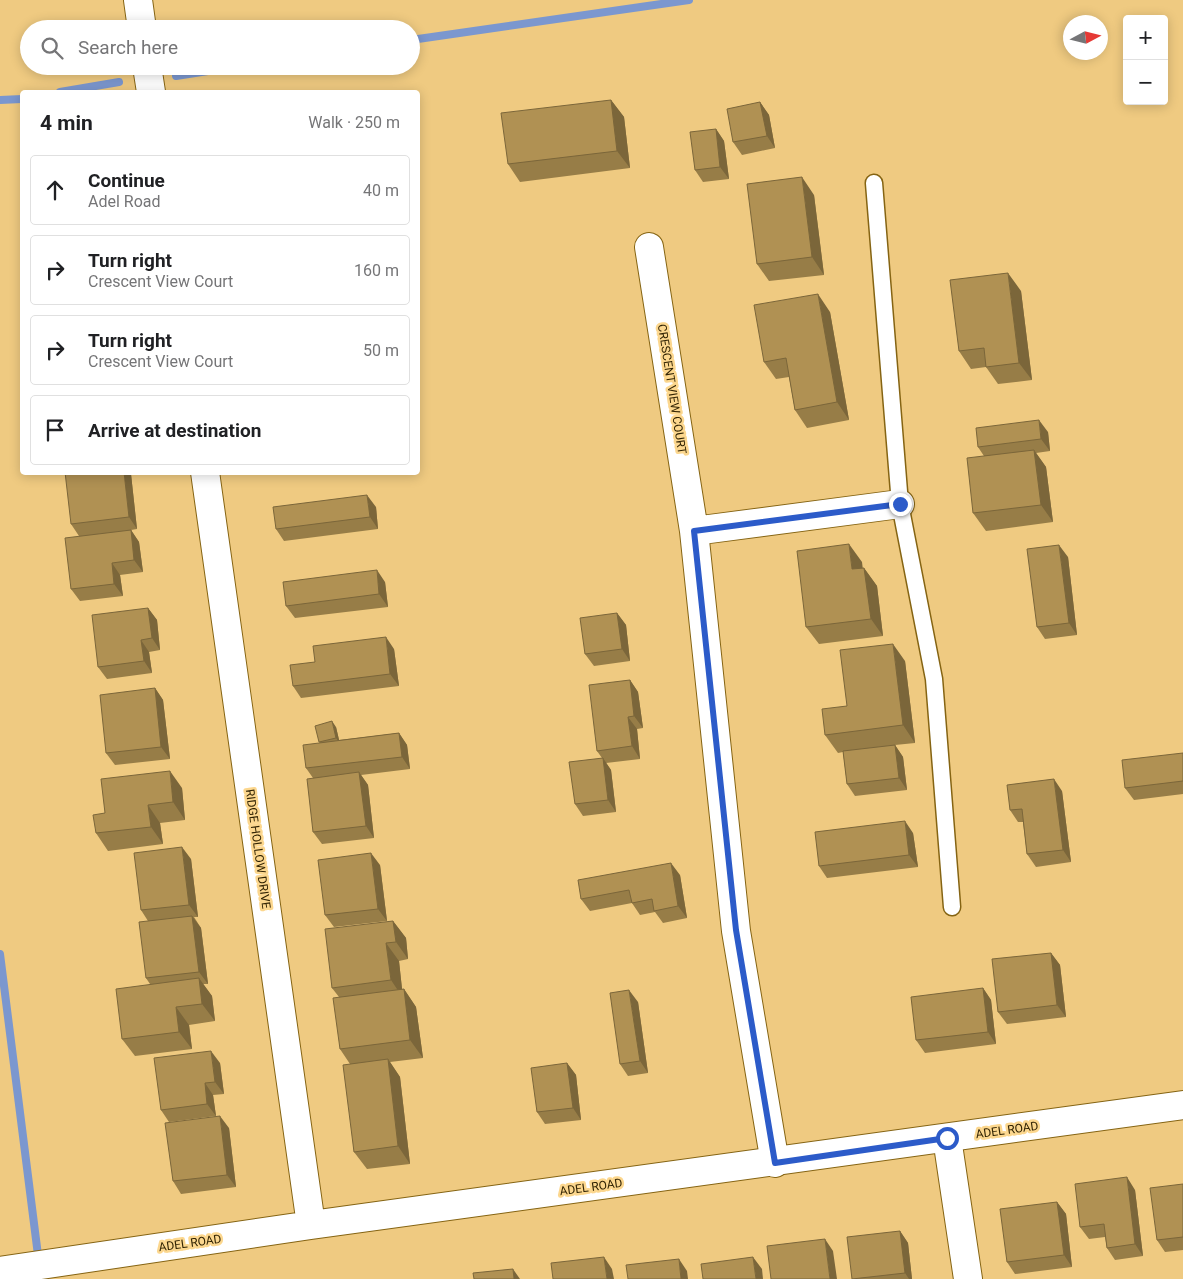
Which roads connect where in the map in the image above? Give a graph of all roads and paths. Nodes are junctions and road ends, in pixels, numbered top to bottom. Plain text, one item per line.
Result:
1 (138, 0) edge
2 (141, 20) edge
3 (148, 75) edge
4 (151, 90) edge
5 (874, 183) dead end
6 (649, 247) dead end
7 (205, 475) edge
8 (900, 504) junction
9 (694, 531) junction
10 (952, 907) dead end
11 (1183, 1105) edge
12 (947, 1138) junction
13 (775, 1163) junction
14 (311, 1225) junction
15 (0, 1271) edge
16 (968, 1279) edge

1 - 2 street
3 - 4 street
5 - 8 lane
6 - 9 street, CRESCENT VIEW COURT
7 - 14 street, RIDGE HOLLOW DRIVE
8 - 9 street
8 - 10 lane
9 - 13 street, CRESCENT VIEW COURT
11 - 12 street, ADEL ROAD
12 - 13 street, ADEL ROAD
12 - 16 street
13 - 14 street, ADEL ROAD
14 - 15 street, ADEL ROAD

